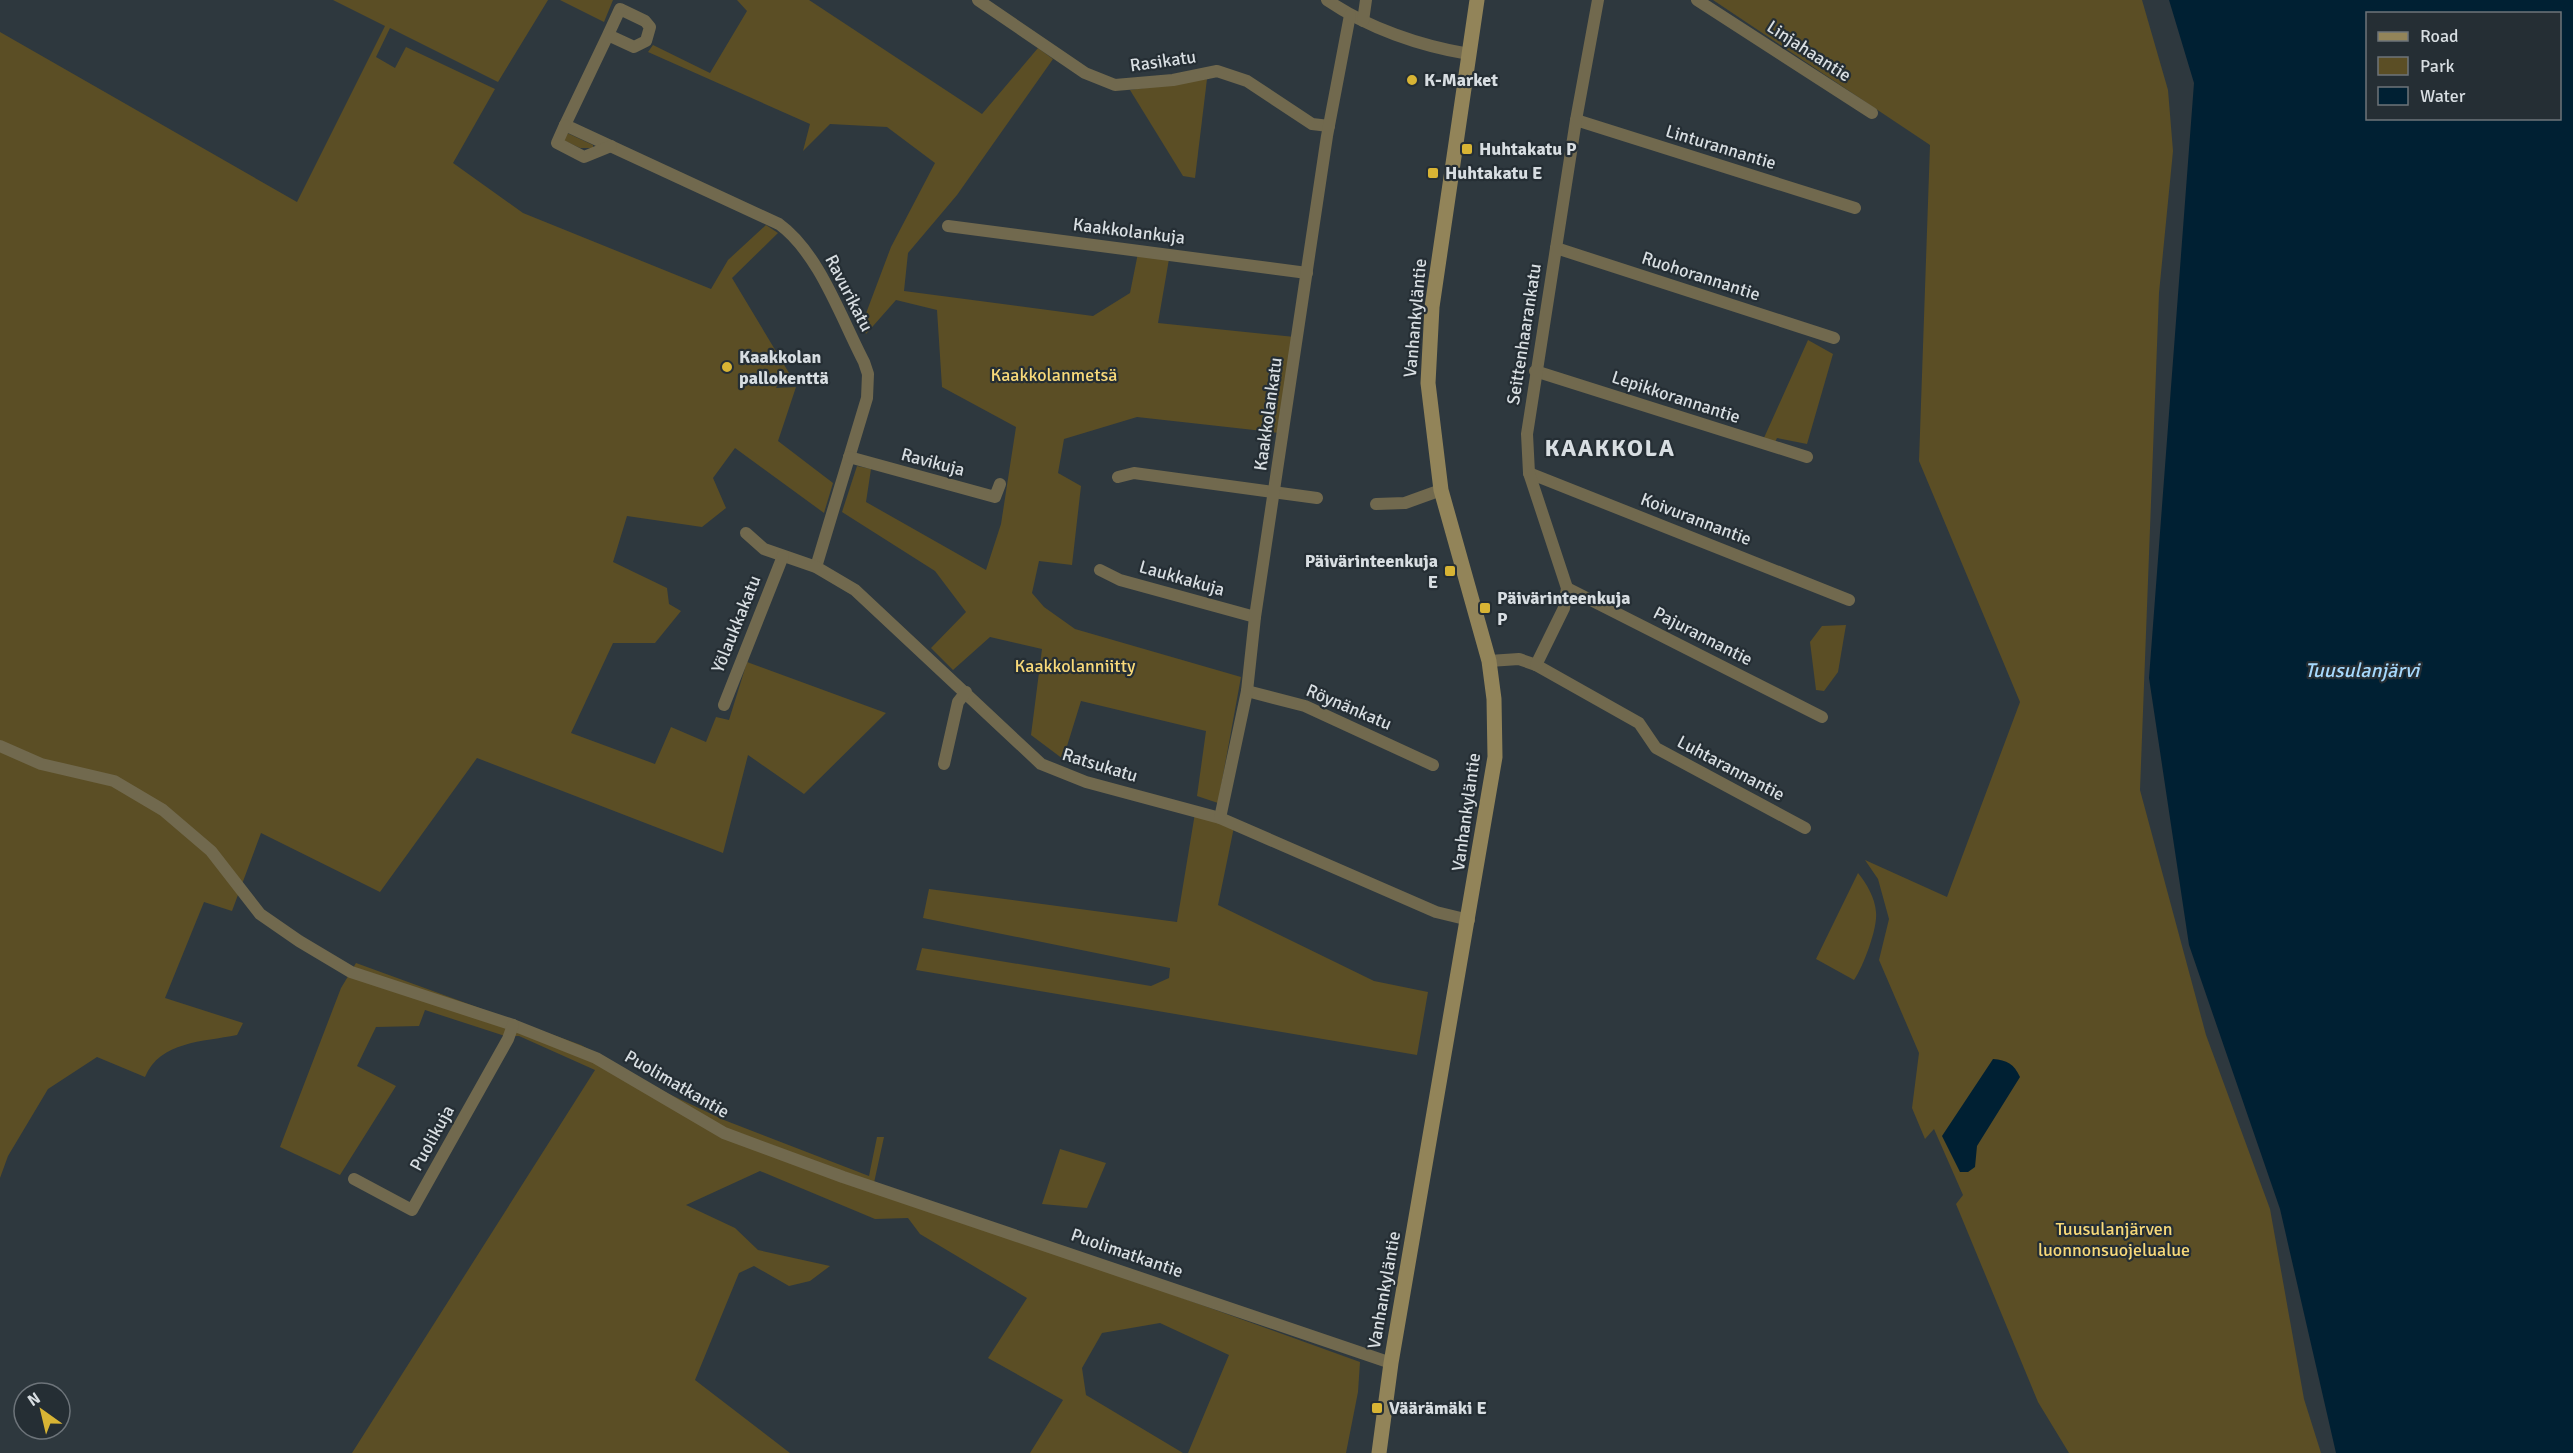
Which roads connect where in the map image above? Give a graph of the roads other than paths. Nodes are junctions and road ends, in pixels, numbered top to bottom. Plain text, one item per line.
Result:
1 (978, 0) edge
2 (1327, 0) edge
3 (1366, 0) edge
4 (1477, 0) edge
5 (1598, 0) edge
6 (1697, 0) edge
7 (1350, 15) junction
8 (1363, 21) junction
9 (608, 35) dead end
10 (1469, 54) junction
11 (1872, 113) dead end
12 (1576, 120) junction
13 (566, 125) junction
14 (1329, 126) junction
15 (610, 146) junction
16 (1856, 208) dead end
17 (948, 226) dead end
18 (1556, 248) junction
19 (1307, 273) junction
20 (1834, 338) dead end
21 (1535, 371) junction
22 (849, 457) junction
23 (1807, 458) dead end
24 (1529, 473) junction
25 (1118, 477) dead end
26 (1000, 484) dead end
27 (1441, 490) junction
28 (1274, 494) junction
29 (1317, 498) dead end
30 (1376, 504) dead end
31 (746, 533) dead end
32 (783, 556) junction
33 (816, 567) junction
34 (1100, 570) dead end
35 (1567, 588) junction
36 (1849, 600) dead end
37 (1255, 617) junction
38 (1489, 661) junction
39 (1536, 665) junction
40 (1247, 691) junction
41 (966, 692) junction
42 (724, 705) dead end
43 (1822, 717) dead end
44 (0, 746) edge
45 (944, 764) dead end
46 (1433, 765) dead end
47 (1220, 818) junction
48 (1805, 828) dead end
49 (1469, 920) junction
50 (513, 1024) junction
51 (354, 1179) dead end
52 (1391, 1363) junction
53 (1379, 1453) edge

1 - 14 street, Rasikatu
2 - 7 street
3 - 8 street
4 - 10 street, Vanhankyläntie
5 - 12 street, Seittenhaarankatu
6 - 11 street, Linjahaantie
7 - 8 street
7 - 14 street, Kaakkolankatu
8 - 10 street
9 - 13 street
10 - 27 street, Vanhankyläntie
12 - 16 street, Linturannantie
12 - 18 street, Seittenhaarankatu
13 - 15 street, Ravurikatu
13 - 15 street
14 - 19 street, Kaakkolankatu
15 - 22 street, Ravurikatu
17 - 19 street, Kaakkolankuja
18 - 20 street, Ruohorannantie
18 - 21 street, Seittenhaarankatu
19 - 28 street, Kaakkolankatu
21 - 23 street, Lepikkorannantie
21 - 24 street, Seittenhaarankatu
22 - 26 street, Ravikuja
22 - 33 street, Ravurikatu
24 - 35 street, Seittenhaarankatu
24 - 36 street, Koivurannantie
25 - 28 street
27 - 30 street
27 - 38 street, Vanhankyläntie
28 - 29 street
28 - 37 street, Kaakkolankatu
31 - 32 street, Ratsukatu
32 - 33 street, Ratsukatu
32 - 42 street, Yölaukkakatu
33 - 41 street, Ratsukatu
34 - 37 street, Laukkakuja
35 - 39 street
35 - 43 street, Pajurannantie
37 - 40 street, Kaakkolankatu
38 - 39 street, Luhtarannantie
38 - 49 street, Vanhankyläntie
39 - 48 street, Luhtarannantie
40 - 46 street, Röynänkatu
40 - 47 street, Kaakkolankatu
41 - 45 street
41 - 47 street, Ratsukatu
44 - 50 street, Puolimatkantie
47 - 49 street, Ratsukatu
49 - 52 street, Vanhankyläntie
50 - 51 street, Puolikuja
50 - 52 street, Puolimatkantie
52 - 53 street, Vanhankyläntie

